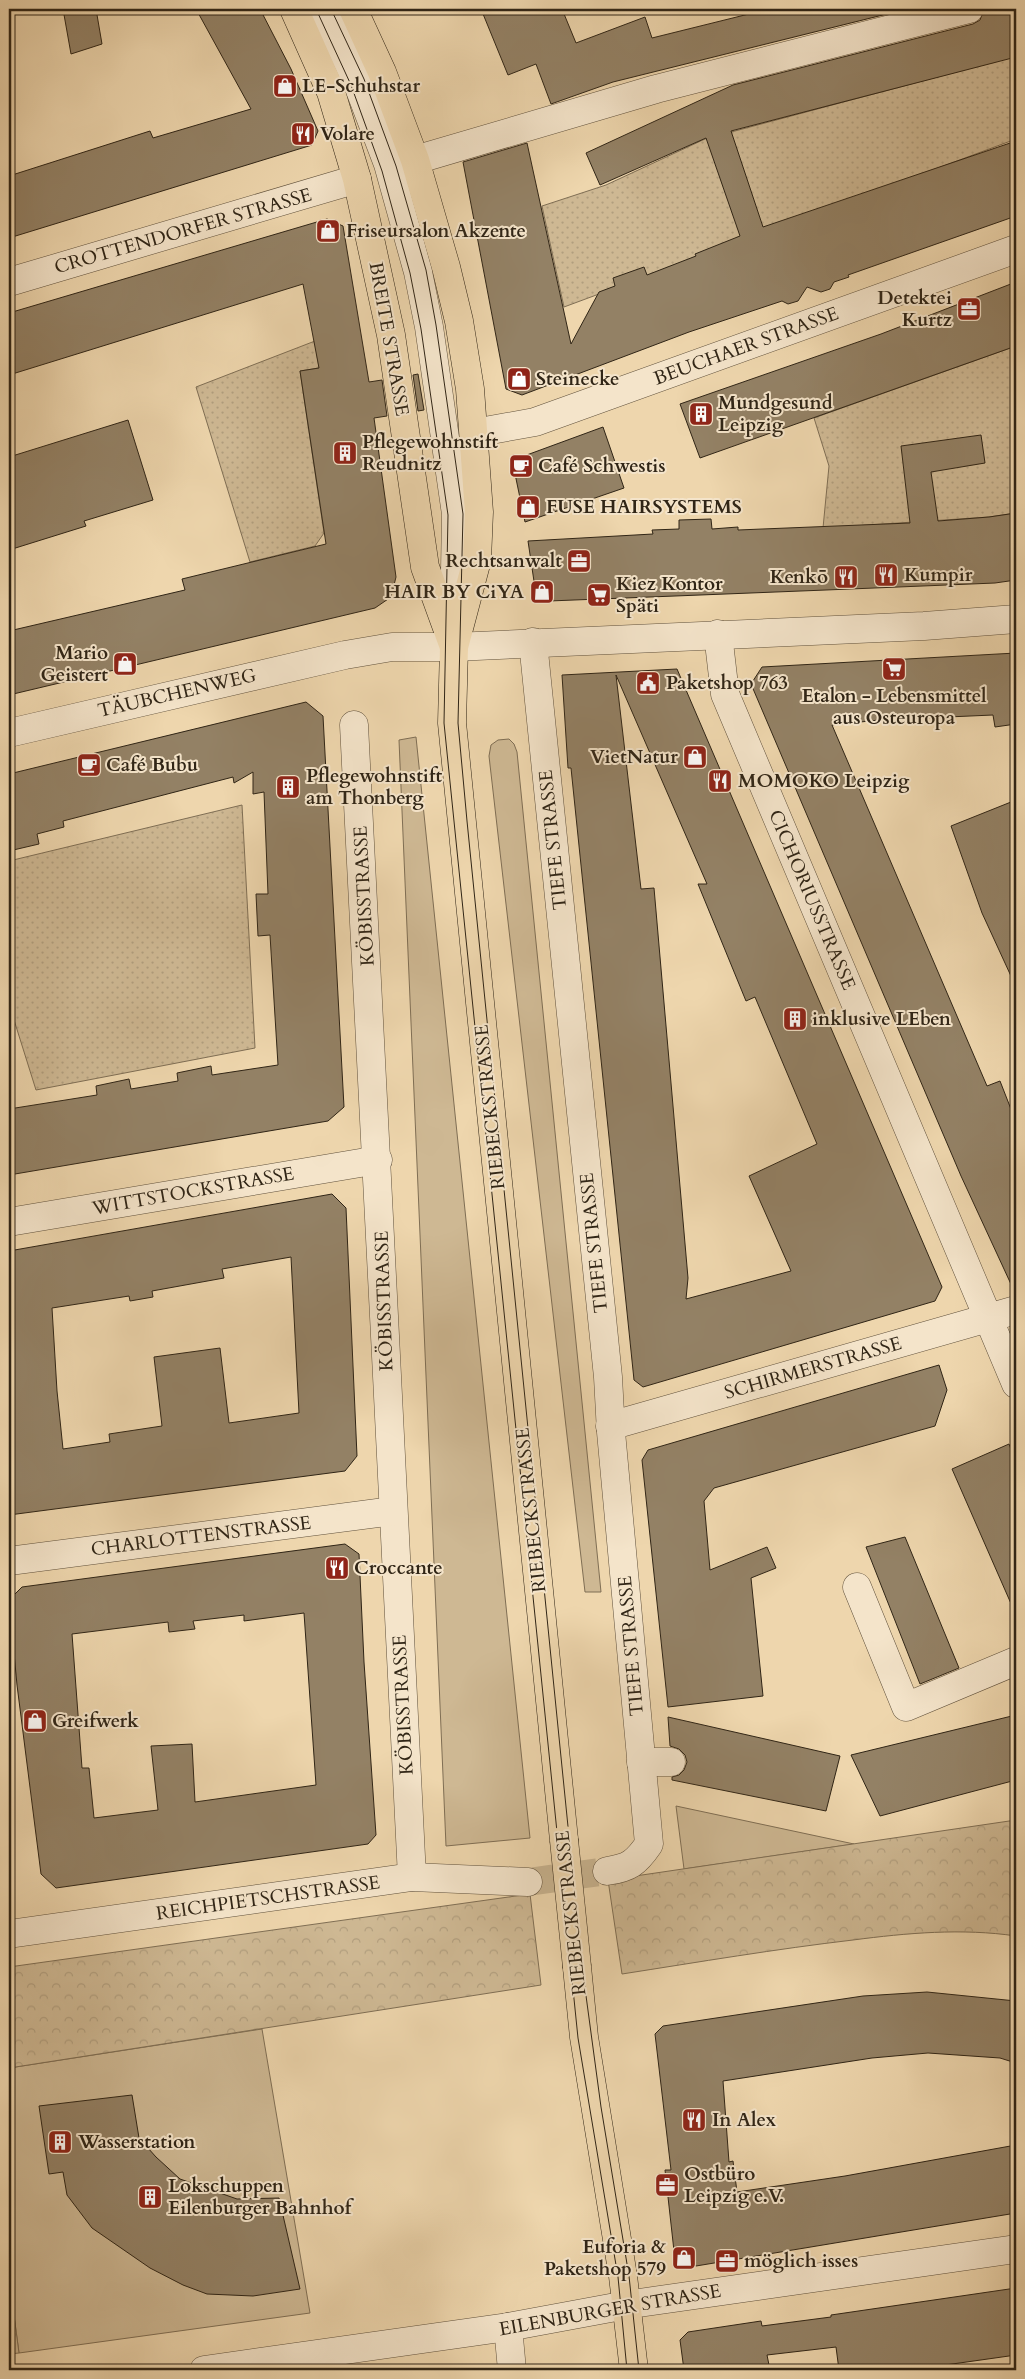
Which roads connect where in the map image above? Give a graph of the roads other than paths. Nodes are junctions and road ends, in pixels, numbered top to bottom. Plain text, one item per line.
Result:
1 (294, 9) edge
2 (324, 9) edge
3 (353, 9) edge
4 (969, 9) edge
5 (415, 160) junction
6 (357, 179) junction
7 (1016, 249) edge
8 (9, 282) edge
9 (474, 433) junction
10 (1016, 619) edge
11 (718, 634) junction
12 (533, 642) junction
13 (454, 647) junction
14 (354, 724) dead end
15 (9, 733) edge
16 (378, 1160) junction
17 (9, 1222) edge
18 (1016, 1310) edge
19 (988, 1318) junction
20 (1016, 1384) edge
21 (610, 1426) junction
22 (393, 1511) junction
23 (9, 1561) edge
24 (857, 1587) dead end
25 (1016, 1661) edge
26 (641, 1762) junction
27 (671, 1762) dead end
28 (607, 1871) tunnel mouth
29 (412, 1877) junction
30 (528, 1882) tunnel mouth
31 (9, 1934) edge
32 (1016, 2248) edge
33 (627, 2305) junction
34 (508, 2327) junction
35 (204, 2370) edge
36 (512, 2370) edge
37 (634, 2370) edge

1 - 6 main road, BREITE STRASSE
2 - 13 street
3 - 5 main road
4 - 5 street
5 - 9 main road
6 - 8 street, CROTTENDORFER STRASSE
6 - 13 main road, BREITE STRASSE
7 - 9 street, BEUCHAER STRASSE
9 - 13 main road
10 - 11 street, TÄUBCHENWEG
11 - 12 street, TÄUBCHENWEG
11 - 19 street, CICHORIUSSTRASSE
12 - 13 street, TÄUBCHENWEG
12 - 21 street, TIEFE STRASSE
13 - 15 street, TÄUBCHENWEG
13 - 33 main road, RIEBECKSTRASSE, bridge
14 - 16 street, KÖBISSTRASSE
16 - 17 street, WITTSTOCKSTRASSE
16 - 22 street, KÖBISSTRASSE
18 - 19 street, SCHIRMERSTRASSE
19 - 20 street, CICHORIUSSTRASSE
19 - 21 street, SCHIRMERSTRASSE
21 - 26 street, TIEFE STRASSE
22 - 23 street, CHARLOTTENSTRASSE
22 - 29 street, KÖBISSTRASSE
24 - 25 street
26 - 27 street
26 - 28 street, TIEFE STRASSE
29 - 30 street, REICHPIETSCHSTRASSE
29 - 31 street, REICHPIETSCHSTRASSE
32 - 33 street, EILENBURGER STRASSE
33 - 34 street, EILENBURGER STRASSE
33 - 37 main road, RIEBECKSTRASSE
34 - 35 street, EILENBURGER STRASSE
34 - 36 street

